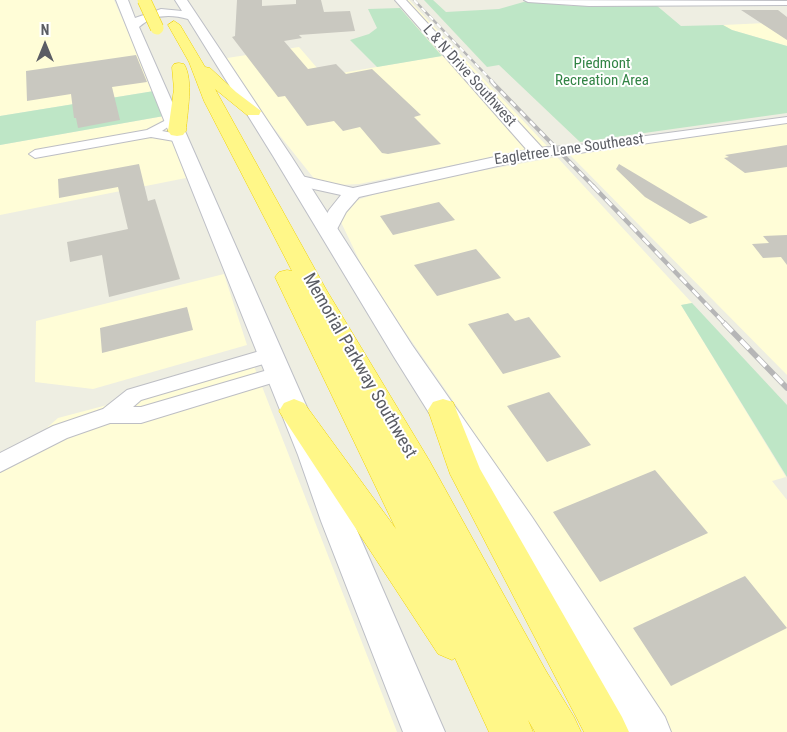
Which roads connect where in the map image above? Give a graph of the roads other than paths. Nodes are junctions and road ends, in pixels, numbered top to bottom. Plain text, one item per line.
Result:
1 (144, 0) edge
2 (161, 0) edge
3 (176, 0) edge
4 (181, 0) edge
5 (400, 0) edge
6 (528, 0) edge
7 (773, 1) edge
8 (659, 2) edge
9 (124, 3) edge
10 (787, 3) edge
11 (192, 17) junction
12 (133, 26) junction
13 (164, 42) dead end
14 (182, 62) junction
15 (253, 111) junction
16 (787, 120) edge
17 (177, 130) junction
18 (151, 133) junction
19 (507, 142) junction
20 (538, 152) junction
21 (35, 154) dead end
22 (297, 180) junction
23 (353, 193) junction
24 (328, 229) junction
25 (274, 364) junction
26 (443, 410) junction
27 (294, 411) junction
28 (0, 464) edge
29 (507, 723) edge
30 (424, 732) edge
31 (559, 732) edge
32 (607, 732) edge
33 (650, 732) edge

1 - 13 highway, bridge
2 - 14 highway, Memorial Parkway Southwest
3 - 9 main road
4 - 11 main road
5 - 19 street, L & N Drive Southwest
6 - 8 street
7 - 8 street
7 - 10 street
9 - 12 main road
11 - 12 main road
11 - 15 main road
12 - 17 main road
14 - 15 highway
14 - 17 highway
14 - 29 highway, Memorial Parkway Southwest
14 - 31 highway, Memorial Parkway Southwest
15 - 22 main road
16 - 20 street, Eagletree Lane Southeast
17 - 18 street
17 - 18 street
17 - 25 main road
18 - 21 street
19 - 20 street, Eagletree Lane Southeast
19 - 20 street, L & N Drive Southwest
19 - 23 street, Eagletree Lane Southeast
22 - 23 street, Eagletree Lane Southeast
22 - 24 main road
23 - 24 street
24 - 26 main road
25 - 27 main road
25 - 28 street
26 - 32 highway
26 - 33 main road
27 - 29 highway
27 - 30 main road

